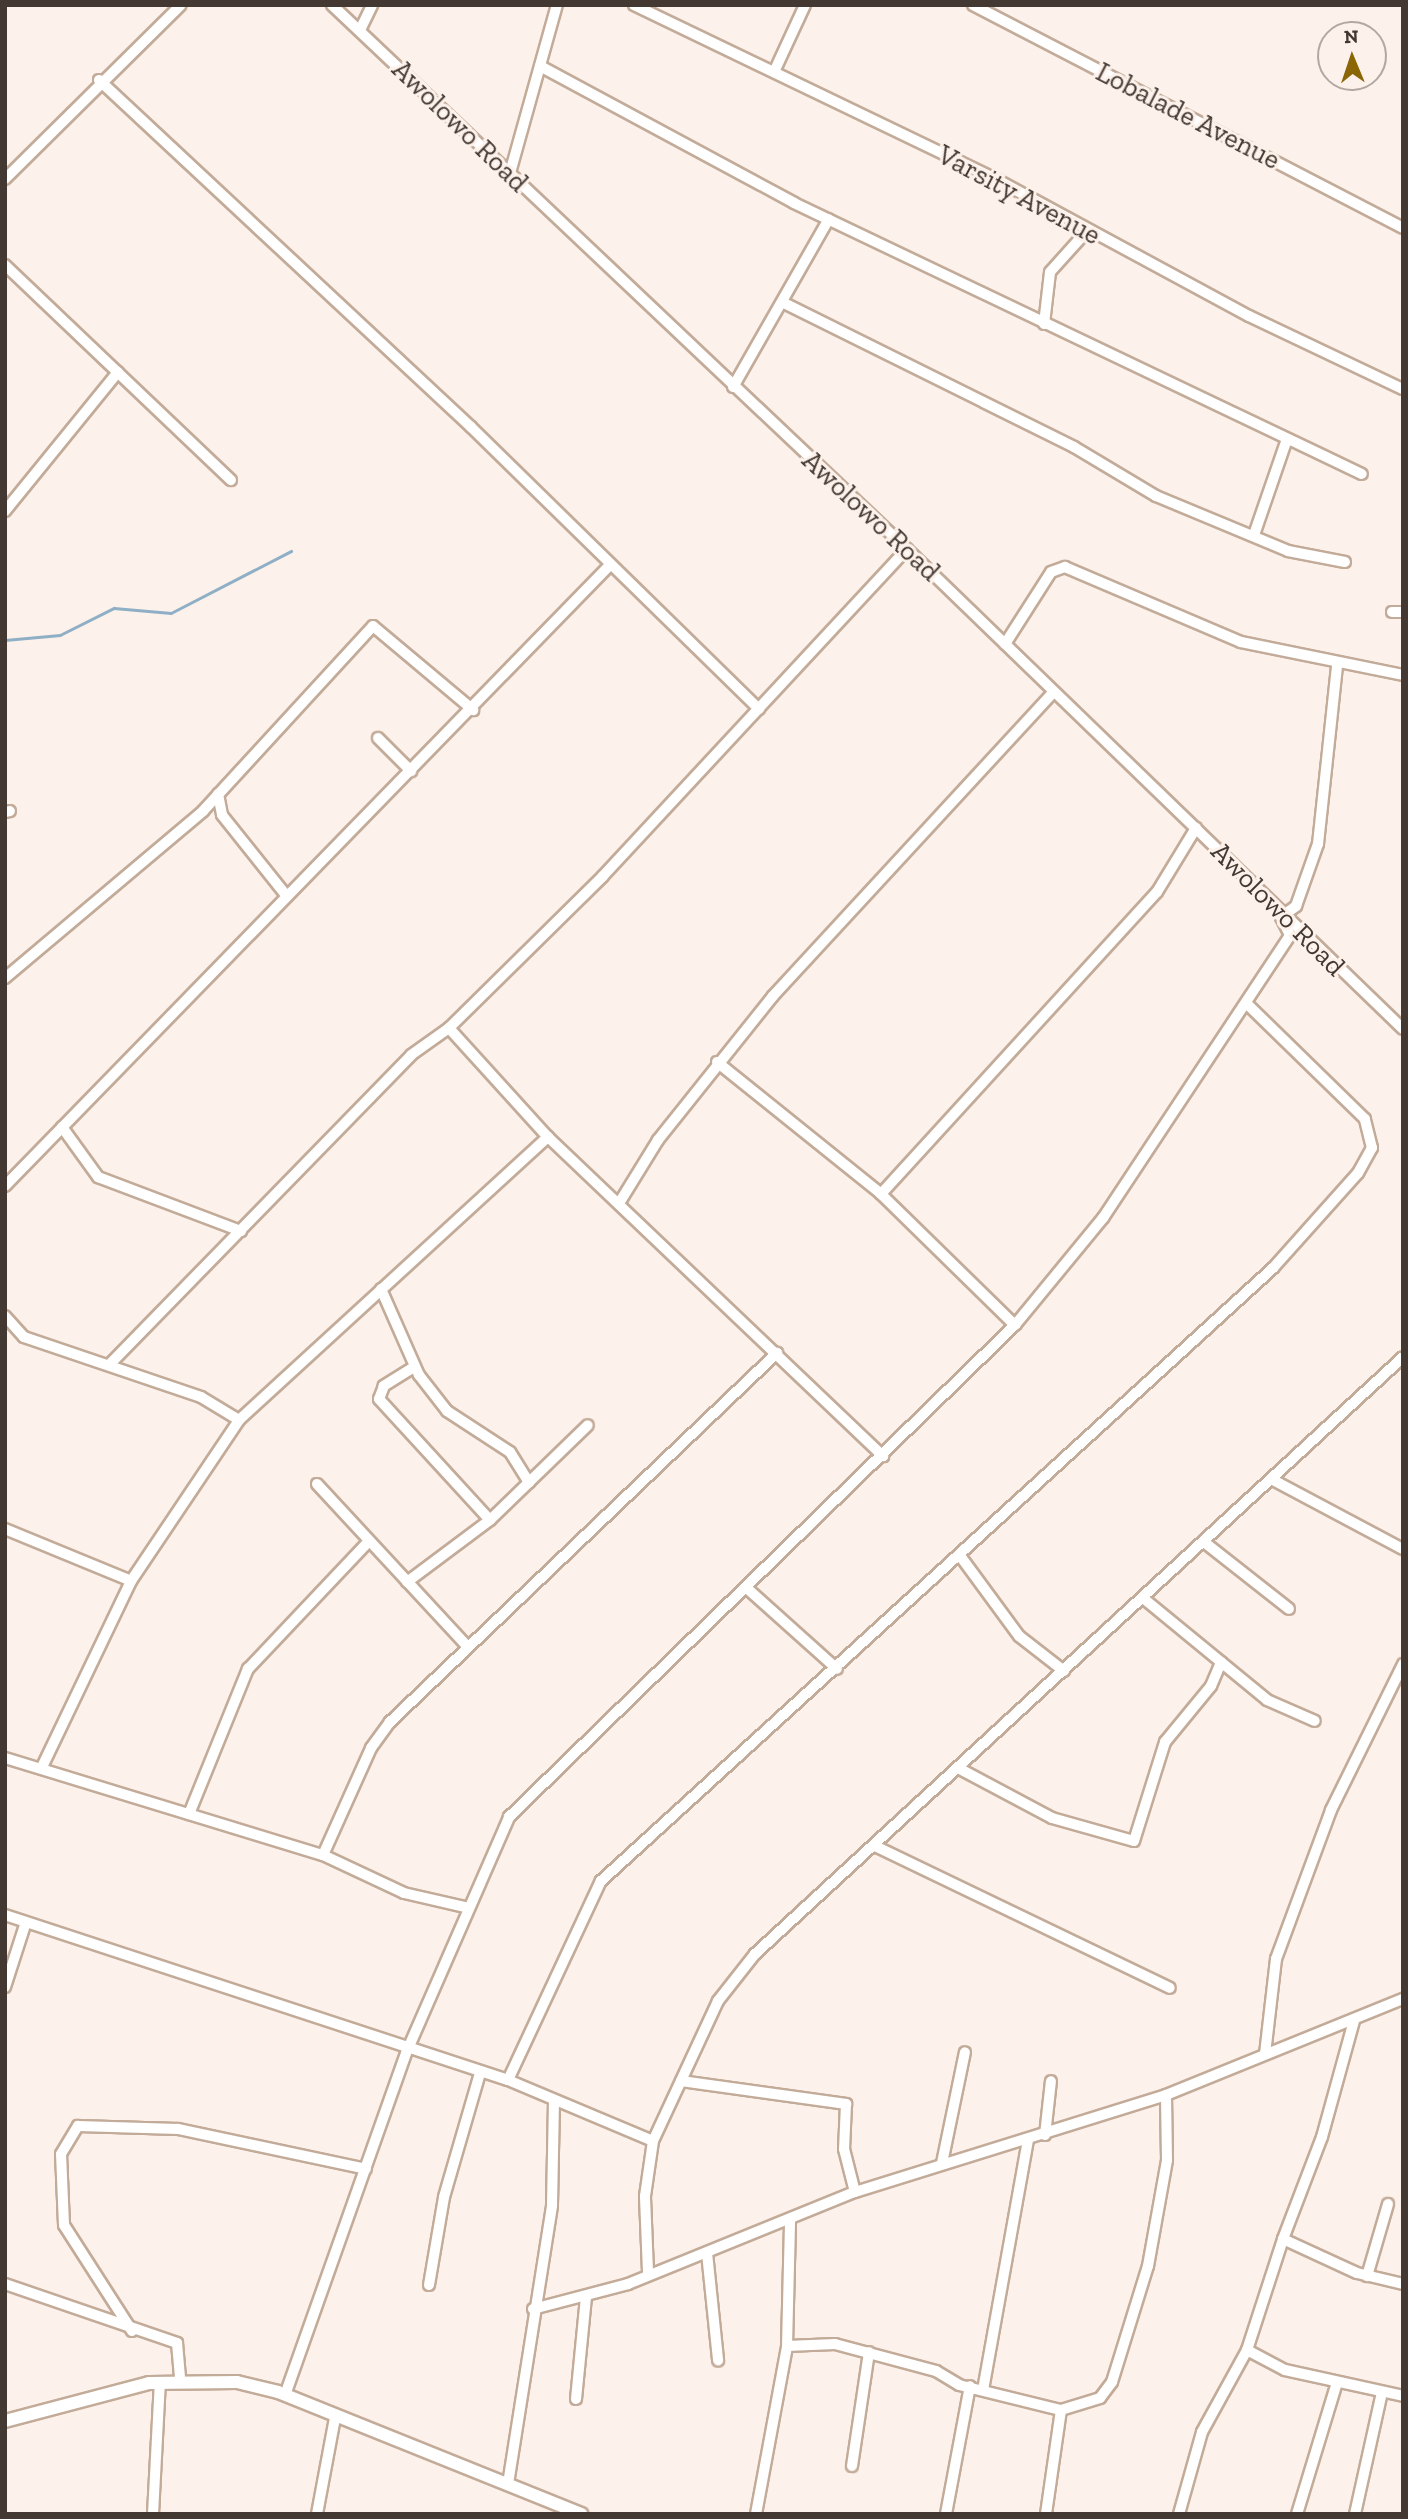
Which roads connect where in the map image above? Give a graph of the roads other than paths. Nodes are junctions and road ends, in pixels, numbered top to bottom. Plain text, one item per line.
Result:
1 (181, 5) edge
2 (332, 5) edge
3 (372, 5) edge
4 (557, 5) edge
5 (634, 5) edge
6 (805, 5) edge
7 (973, 5) edge
8 (360, 30) junction
9 (540, 66) junction
10 (774, 72) junction
11 (99, 80) junction
12 (510, 173) junction
13 (5, 179) edge
14 (829, 219) junction
15 (1403, 228) edge
16 (1086, 232) junction
17 (5, 265) edge
18 (785, 303) junction
19 (1044, 324) junction
20 (118, 372) junction
21 (733, 387) junction
22 (1403, 389) edge
23 (1286, 442) junction
24 (1362, 474) dead end
25 (231, 480) dead end
26 (5, 511) edge
27 (1255, 532) junction
28 (907, 549) junction
29 (1345, 562) dead end
30 (611, 564) junction
31 (1005, 644) junction
32 (1337, 665) junction
33 (1403, 675) edge
34 (1053, 693) junction
35 (759, 709) junction
36 (474, 710) junction
37 (378, 738) dead end
38 (411, 771) junction
39 (218, 794) junction
40 (203, 811) junction
41 (222, 815) junction
42 (1196, 828) junction
43 (285, 894) junction
44 (1281, 917) junction
45 (5, 978) edge
46 (1246, 1003) junction
47 (449, 1028) junction
48 (1403, 1029) edge
49 (717, 1062) junction
50 (62, 1127) junction
51 (548, 1137) junction
52 (5, 1186) edge
53 (881, 1194) junction
54 (621, 1200) junction
55 (241, 1231) junction
56 (381, 1289) junction
57 (5, 1316) edge
58 (1015, 1325) junction
59 (777, 1353) junction
60 (1403, 1357) edge
61 (109, 1365) junction
62 (414, 1367) junction
63 (239, 1420) junction
64 (588, 1425) dead end
65 (883, 1456) junction
66 (1273, 1480) junction
67 (529, 1483) junction
68 (317, 1484) dead end
69 (490, 1520) junction
70 (5, 1530) edge
71 (369, 1541) junction
72 (1204, 1542) junction
73 (1403, 1549) edge
74 (961, 1557) junction
75 (131, 1581) junction
76 (407, 1582) junction
77 (749, 1590) junction
78 (1143, 1598) junction
79 (1289, 1609) dead end
80 (468, 1647) junction
81 (1221, 1662) junction
82 (1403, 1664) edge
83 (1051, 1666) junction
84 (837, 1669) junction
85 (1065, 1671) junction
86 (1044, 1690) junction
87 (1315, 1721) dead end
88 (5, 1758) edge
89 (42, 1767) junction
90 (960, 1769) junction
91 (189, 1814) junction
92 (875, 1846) junction
93 (323, 1855) junction
94 (465, 1907) junction
95 (5, 1915) edge
96 (26, 1922) junction
97 (5, 1987) edge
98 (1170, 1988) dead end
99 (1403, 1999) edge
100 (1354, 2021) junction
101 (407, 2051) junction
102 (965, 2052) dead end
103 (1265, 2054) junction
104 (480, 2073) junction
105 (508, 2080) junction
106 (681, 2081) junction
107 (1051, 2081) dead end
108 (1166, 2095) junction
109 (554, 2104) junction
110 (1045, 2135) junction
111 (1028, 2140) junction
112 (653, 2141) junction
113 (942, 2163) junction
114 (366, 2169) junction
115 (855, 2192) junction
116 (1388, 2204) dead end
117 (790, 2220) junction
118 (1283, 2239) junction
119 (707, 2253) junction
120 (648, 2272) junction
121 (1367, 2276) junction
122 (5, 2284) edge
123 (1403, 2284) edge
124 (429, 2286) dead end
125 (586, 2297) junction
126 (533, 2309) junction
127 (132, 2331) junction
128 (788, 2346) junction
129 (1247, 2350) junction
130 (869, 2352) junction
131 (718, 2360) dead end
132 (180, 2379) junction
133 (160, 2382) junction
134 (1337, 2382) junction
135 (970, 2386) junction
136 (983, 2390) junction
137 (1382, 2392) junction
138 (285, 2395) junction
139 (1403, 2396) edge
140 (576, 2399) dead end
141 (1061, 2410) junction
142 (335, 2418) junction
143 (5, 2421) edge
144 (852, 2466) dead end
145 (508, 2484) junction
146 (153, 2514) edge
147 (317, 2514) edge
148 (580, 2514) edge
149 (756, 2514) edge
150 (946, 2514) edge
151 (1046, 2514) edge
152 (1179, 2514) edge
153 (1297, 2514) edge
154 (1355, 2514) edge

1 - 11 street
2 - 8 street, Awolowo Road
3 - 8 street
4 - 9 street
5 - 10 street, Varsity Avenue
6 - 10 street
7 - 15 street, Lobalade Avenue
8 - 12 street, Awolowo Road
9 - 12 street
9 - 14 street
10 - 16 street, Varsity Avenue
11 - 13 street
11 - 30 street
12 - 21 street, Awolowo Road
14 - 18 street
14 - 19 street
16 - 19 street
16 - 22 street, Varsity Avenue
17 - 20 street
18 - 21 street
18 - 27 street
19 - 23 street
20 - 25 street
20 - 26 street
21 - 28 street, Awolowo Road
23 - 24 street
23 - 27 street
27 - 29 street
28 - 31 street, Awolowo Road
28 - 35 street
30 - 35 street
30 - 36 street
31 - 32 street
31 - 34 street, Awolowo Road
32 - 33 street
32 - 44 street
34 - 42 street, Awolowo Road
34 - 49 street
35 - 47 street
36 - 38 street
36 - 39 street
37 - 38 street
38 - 43 street
39 - 40 street
39 - 41 street
40 - 41 street
40 - 45 street
41 - 43 street
42 - 44 street, Awolowo Road
42 - 53 street
43 - 50 street
44 - 46 street
44 - 48 street, Awolowo Road
46 - 58 street
46 - 74 street
47 - 51 street
47 - 55 street
49 - 53 street
49 - 54 street
50 - 52 street
50 - 55 street
51 - 54 street
51 - 56 street
53 - 58 street
54 - 59 street
55 - 61 street
56 - 62 street
56 - 63 street
57 - 61 street
58 - 65 street
59 - 65 street
59 - 80 street
60 - 66 street
61 - 63 street
62 - 67 street
62 - 69 street
63 - 75 street
64 - 67 street
65 - 77 street
66 - 72 street
66 - 73 street
67 - 69 street
68 - 71 street
69 - 76 street
70 - 75 street
71 - 76 street
71 - 91 street
72 - 78 street
72 - 79 street
74 - 83 street
74 - 84 street
75 - 89 street
76 - 80 street
77 - 84 street
77 - 94 street
78 - 81 street
78 - 85 street
80 - 93 street
81 - 87 street
81 - 90 street
82 - 103 street
83 - 85 street
83 - 86 street
84 - 105 street
85 - 86 street
86 - 90 street
88 - 89 street
89 - 91 street
90 - 92 street
91 - 93 street
92 - 98 street
92 - 106 street
93 - 94 street
94 - 101 street
95 - 96 street
96 - 97 street
96 - 101 street
99 - 100 street
100 - 103 street
100 - 118 street
101 - 104 street
101 - 114 street
102 - 113 street
103 - 108 street
104 - 105 street
104 - 124 street
105 - 109 street
106 - 112 street
106 - 115 street
107 - 110 street
108 - 110 street
108 - 141 street
109 - 112 street
109 - 126 street
110 - 111 street
111 - 113 street
111 - 136 street
112 - 120 street
113 - 115 street
114 - 127 street
114 - 138 street
115 - 117 street
116 - 121 street
117 - 119 street
117 - 128 street
118 - 121 street
118 - 129 street
119 - 120 street
119 - 131 street
120 - 125 street
121 - 123 street
122 - 127 street
125 - 126 street
125 - 140 street
126 - 145 street
127 - 132 street
128 - 130 street
128 - 149 street
129 - 134 street
129 - 152 street
130 - 135 street
130 - 144 street
132 - 133 street
132 - 138 street
133 - 143 street
133 - 146 street
134 - 137 street
134 - 153 street
135 - 136 street
135 - 150 street
136 - 141 street
137 - 139 street
137 - 154 street
138 - 142 street
141 - 151 street
142 - 145 street
142 - 147 street
145 - 148 street

